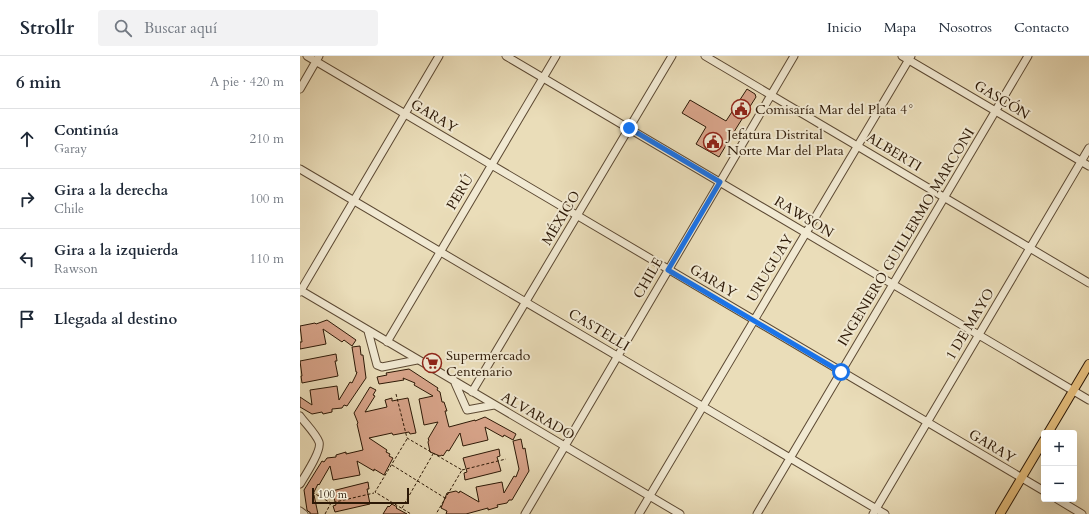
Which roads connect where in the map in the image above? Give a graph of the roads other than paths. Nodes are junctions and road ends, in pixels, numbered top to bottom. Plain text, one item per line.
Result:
1 (307, 56) edge
2 (439, 56) edge
3 (506, 56) edge
4 (556, 56) edge
5 (672, 56) edge
6 (705, 56) edge
7 (794, 56) edge
8 (1028, 56) edge
9 (907, 57) edge
10 (318, 59) edge
11 (543, 78) junction
12 (300, 89) edge
13 (771, 95) junction
14 (996, 111) junction
15 (405, 114) junction
16 (629, 128) junction
17 (858, 146) junction
18 (1089, 148) edge
19 (1081, 162) junction
20 (492, 165) junction
21 (1089, 166) edge
22 (300, 169) edge
23 (720, 182) junction
24 (945, 197) junction
25 (354, 201) junction
26 (577, 216) junction
27 (806, 233) junction
28 (1030, 248) junction
29 (440, 252) junction
30 (668, 270) junction
31 (1089, 283) edge
32 (893, 285) junction
33 (300, 291) edge
34 (526, 302) junction
35 (754, 320) junction
36 (368, 331) junction
37 (978, 335) junction
38 (387, 342) junction
39 (617, 356) junction
40 (417, 360) junction
41 (1089, 364) edge
42 (841, 372) junction
43 (455, 382) junction
44 (1073, 391) junction
45 (472, 392) junction
46 (1089, 400) edge
47 (494, 405) junction
48 (703, 407) junction
49 (300, 416) edge
50 (927, 422) junction
51 (1050, 430) edge
52 (1041, 445) edge
53 (564, 446) junction
54 (790, 458) junction
55 (1022, 478) junction
56 (300, 484) edge
57 (1041, 489) edge
58 (650, 496) junction
59 (1062, 502) edge
60 (874, 511) edge
61 (300, 512) edge
62 (304, 514) edge
63 (525, 514) edge
64 (639, 514) edge
65 (680, 514) edge
66 (757, 514) edge
67 (884, 514) edge
68 (1000, 514) edge
69 (1082, 514) edge

1 - 10 street, GARAY
2 - 15 street
3 - 11 street, RAWSON
4 - 11 street, PERÚ
5 - 16 street, MÉXICO
6 - 13 street, ALBERTI
7 - 13 street, CHILE
8 - 14 street, INGENIERO GUILLERMO MARCONI
9 - 14 street, GASCÓN
9 - 17 street, URUGUAY
10 - 12 street
10 - 15 street, GARAY
11 - 16 street, RAWSON
11 - 20 street, PERÚ
13 - 17 street, ALBERTI
13 - 23 street, CHILE
14 - 19 street, GASCÓN
14 - 24 street, INGENIERO GUILLERMO MARCONI
15 - 20 street, GARAY
15 - 25 street
16 - 23 street, RAWSON
16 - 26 street, MÉXICO
17 - 24 street, ALBERTI
17 - 27 street, URUGUAY
18 - 19 street, 1 DE MAYO
19 - 21 street, GASCÓN
19 - 28 street, 1 DE MAYO
20 - 26 street, GARAY
20 - 29 street, PERÚ
22 - 25 street, CASTELLI
23 - 27 street, RAWSON
23 - 30 street, CHILE
24 - 28 street, ALBERTI
24 - 32 street, INGENIERO GUILLERMO MARCONI
25 - 29 street, CASTELLI
25 - 33 street
26 - 30 street, GARAY
26 - 34 street, MÉXICO
27 - 32 street, RAWSON
27 - 35 street, URUGUAY
28 - 31 street, ALBERTI
28 - 37 street, 1 DE MAYO
29 - 34 street, CASTELLI
29 - 38 street, PERÚ
30 - 35 street, GARAY
30 - 39 street, CHILE
32 - 37 street, RAWSON
32 - 42 street, INGENIERO GUILLERMO MARCONI
33 - 36 street, ALVARADO
34 - 39 street, CASTELLI
34 - 45 street, MÉXICO
35 - 42 street, GARAY
35 - 48 street, URUGUAY
36 - 38 street, ALVARADO
36 - 40 street
37 - 44 street, RAWSON
37 - 50 street, 1 DE MAYO
38 - 40 street, ALVARADO
39 - 48 street, CASTELLI
39 - 53 street, CHILE
40 - 43 street, ALVARADO
41 - 44 main road
42 - 50 street, GARAY
42 - 54 street, INGENIERO GUILLERMO MARCONI
43 - 45 street, ALVARADO
43 - 47 street
44 - 46 street, RAWSON
44 - 51 main road
45 - 47 street, ALVARADO
47 - 53 street, ALVARADO
48 - 54 street, CASTELLI
48 - 58 street, URUGUAY
49 - 56 street
50 - 55 street, GARAY
50 - 60 street, 1 DE MAYO
52 - 55 main road
53 - 58 street, ALVARADO
53 - 63 street, CHILE
54 - 60 street, CASTELLI
54 - 66 street, INGENIERO GUILLERMO MARCONI
55 - 57 street, GARAY
55 - 68 main road
58 - 64 street, URUGUAY
58 - 65 street, ALVARADO
59 - 69 street
60 - 67 street, CASTELLI
61 - 62 street

